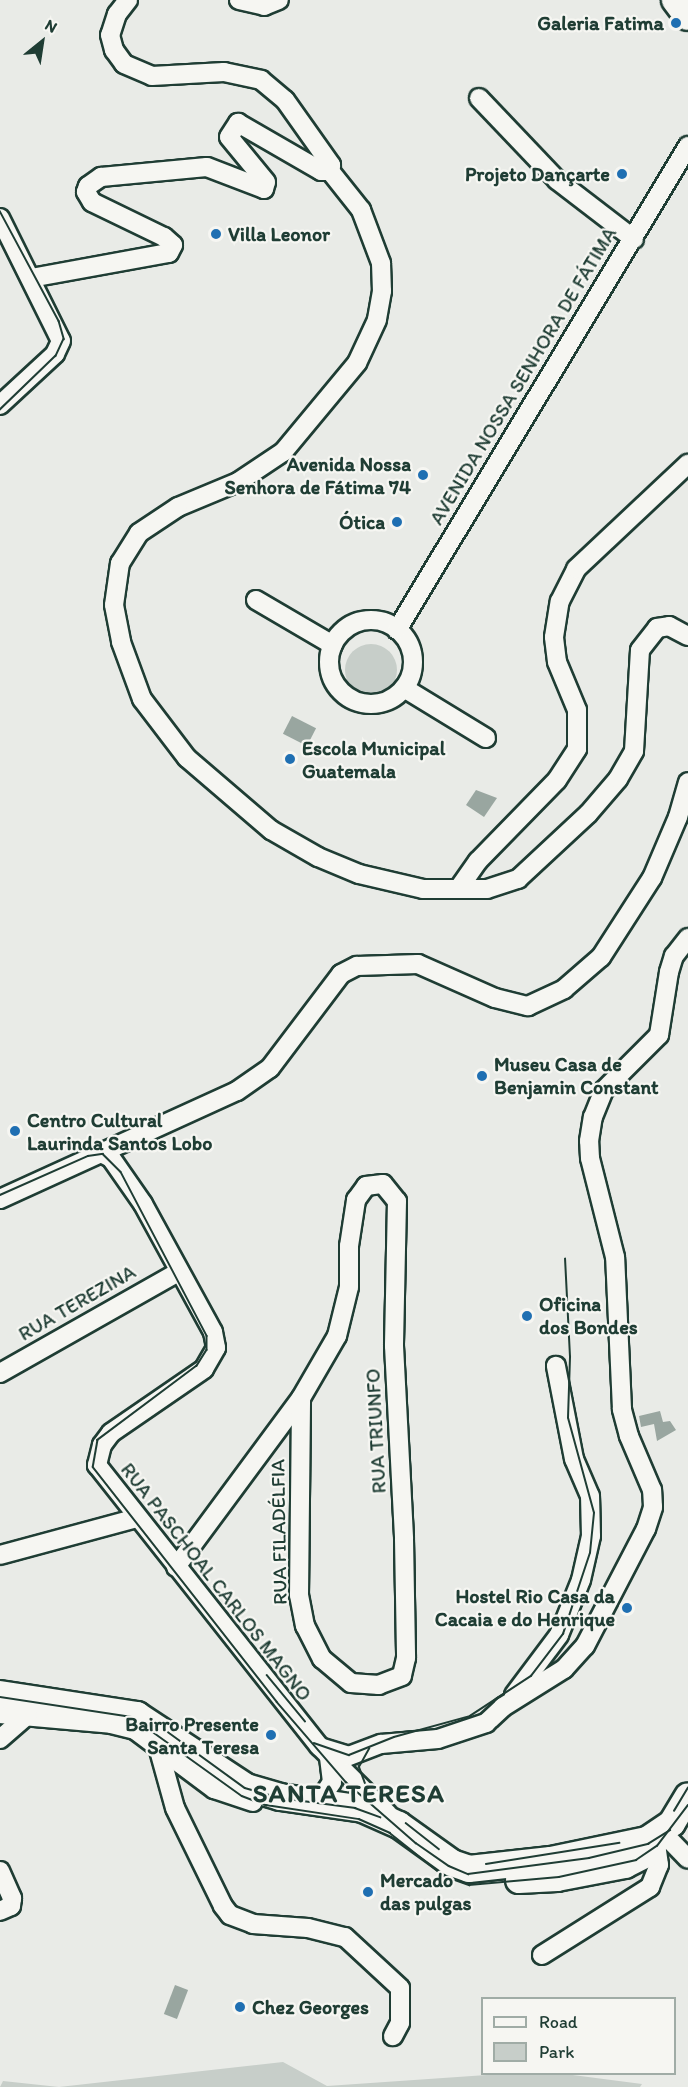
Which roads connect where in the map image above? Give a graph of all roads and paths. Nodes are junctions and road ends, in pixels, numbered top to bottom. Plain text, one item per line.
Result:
1 (128, 0) edge
2 (239, 0) edge
3 (279, 0) edge
4 (675, 0) edge
5 (688, 17) edge
6 (479, 98) dead end
7 (688, 146) edge
8 (330, 171) junction
9 (0, 218) edge
10 (634, 239) junction
11 (31, 278) junction
12 (0, 405) edge
13 (688, 464) edge
14 (256, 600) dead end
15 (397, 630) junction
16 (688, 636) edge
17 (333, 645) junction
18 (404, 688) junction
19 (486, 738) dead end
20 (688, 782) edge
21 (459, 888) junction
22 (688, 938) edge
23 (103, 1154) junction
24 (0, 1199) edge
25 (177, 1273) junction
26 (556, 1366) dead end
27 (0, 1373) edge
28 (301, 1398) junction
29 (137, 1518) junction
30 (0, 1555) edge
31 (176, 1567) junction
32 (406, 1658) joint
33 (0, 1694) edge
34 (503, 1707) junction
35 (0, 1714) edge
36 (28, 1715) junction
37 (157, 1735) junction
38 (0, 1739) edge
39 (369, 1748) junction
40 (324, 1752) junction
41 (688, 1796) edge
42 (310, 1800) junction
43 (373, 1801) junction
44 (408, 1830) junction
45 (658, 1837) junction
46 (688, 1859) edge
47 (0, 1871) edge
48 (0, 1911) edge
49 (542, 1954) dead end
50 (393, 2036) dead end

1 - 8 street
2 - 3 street
4 - 5 street
6 - 10 street
7 - 10 street, AVENIDA NOSSA SENHORA DE FÁTIMA
8 - 11 street
8 - 21 street
9 - 11 street
10 - 15 street, AVENIDA NOSSA SENHORA DE FÁTIMA
11 - 12 street
13 - 21 street
14 - 17 street
15 - 17 street
15 - 18 street
16 - 21 street
17 - 18 street
18 - 19 street
20 - 23 street
22 - 34 street
23 - 24 street
23 - 25 street, RUA PASCHOAL CARLOS MAGNO
25 - 27 street, RUA TEREZINA
25 - 29 street, RUA PASCHOAL CARLOS MAGNO
26 - 34 street
28 - 31 street
28 - 32 street, RUA FILADÉLFIA
28 - 32 street, RUA TRIUNFO
29 - 30 street
29 - 31 street, RUA PASCHOAL CARLOS MAGNO
31 - 40 street, RUA PASCHOAL CARLOS MAGNO
33 - 37 street
34 - 39 street
35 - 36 street
36 - 37 street
36 - 38 street
37 - 42 street
37 - 45 street
37 - 50 street
39 - 40 street
39 - 43 street
40 - 42 street
40 - 43 street, RUA PASCHOAL CARLOS MAGNO
41 - 45 street
42 - 44 street
43 - 44 street, RUA PASCHOAL CARLOS MAGNO
44 - 45 street
45 - 46 street
45 - 49 street
47 - 48 street

